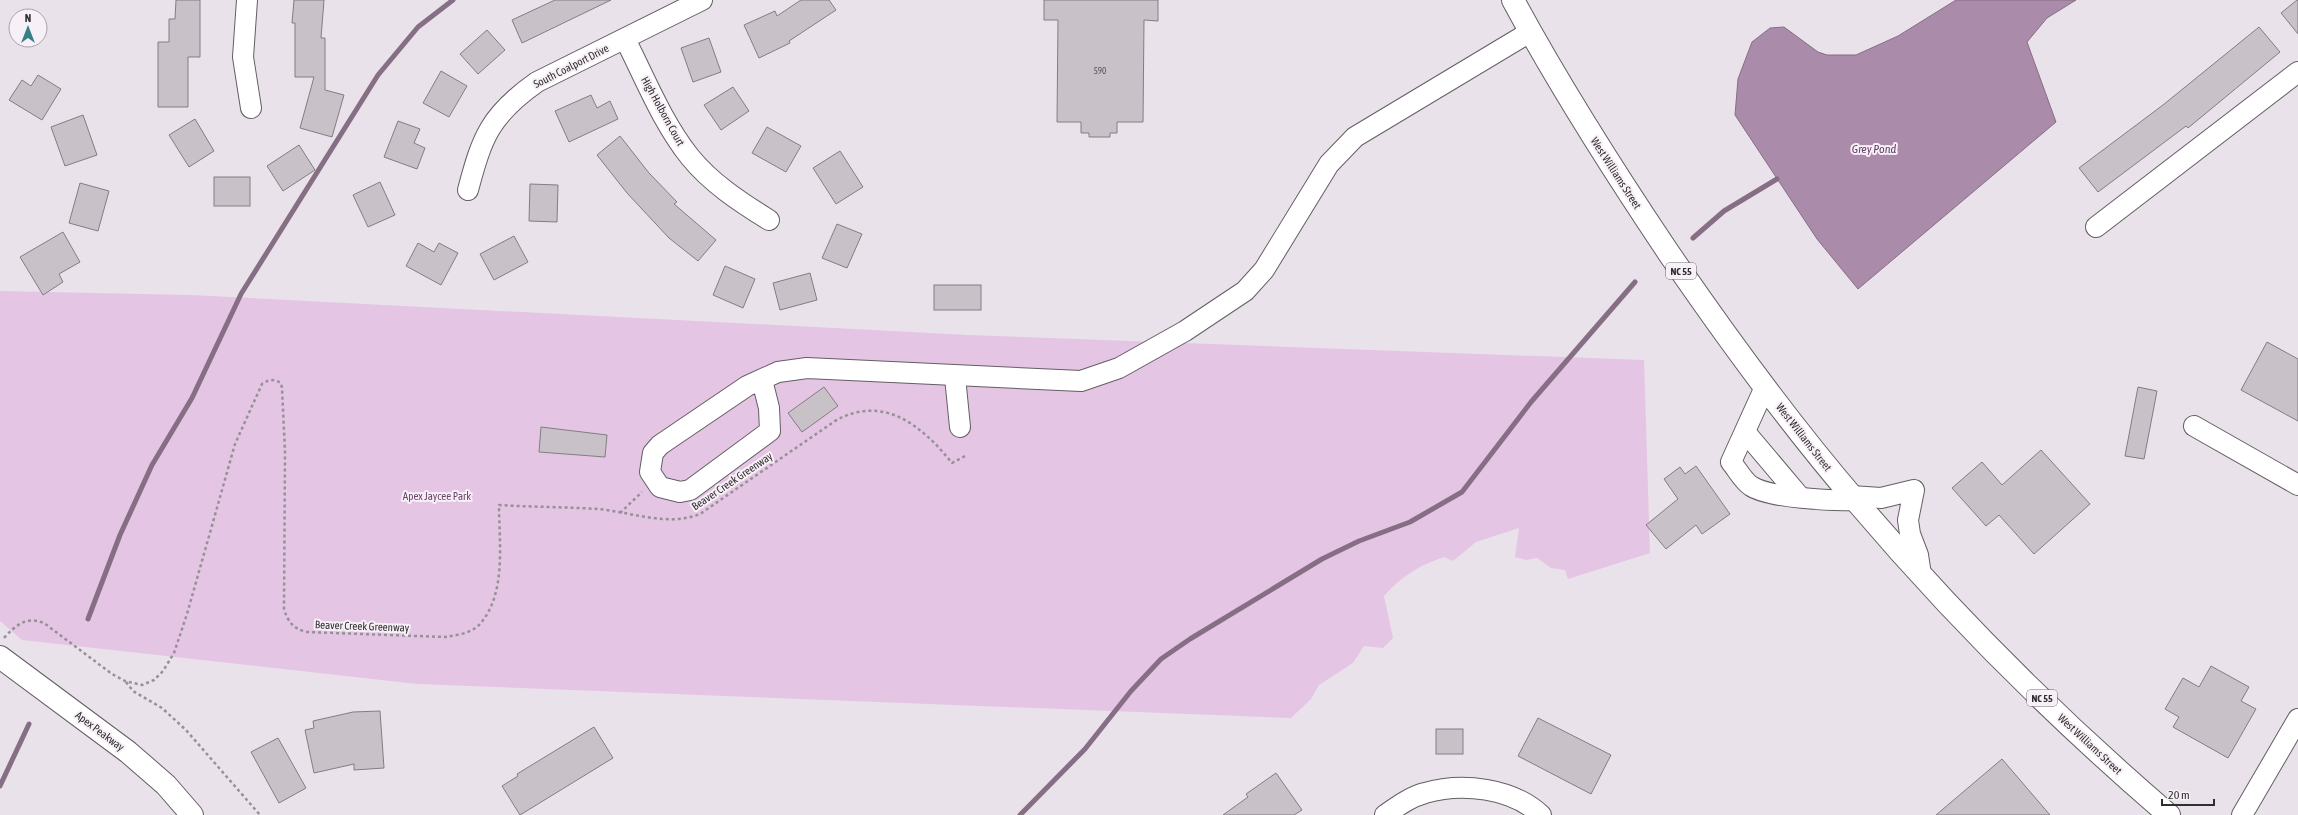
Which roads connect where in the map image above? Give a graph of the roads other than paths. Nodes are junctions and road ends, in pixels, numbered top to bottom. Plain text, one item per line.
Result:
1 (247, 0) edge
2 (702, 0) edge
3 (1514, 0) edge
4 (1530, 32) junction
5 (625, 38) junction
6 (2298, 72) edge
7 (251, 108) dead end
8 (468, 190) dead end
9 (769, 220) dead end
10 (2096, 227) dead end
11 (955, 377) junction
12 (762, 380) junction
13 (1765, 387) junction
14 (960, 426) dead end
15 (2194, 426) dead end
16 (1746, 433) junction
17 (2298, 485) edge
18 (1800, 497) junction
19 (1853, 498) junction
20 (1921, 575) junction
21 (0, 649) edge
22 (2298, 719) edge
23 (192, 815) edge
24 (1385, 815) edge
25 (1540, 815) edge
26 (2169, 815) edge
27 (2242, 815) edge

1 - 7 street
2 - 5 street, South Coalport Drive
3 - 4 main road, West Williams Street / NC 55
4 - 11 street
4 - 13 main road, West Williams Street / NC 55
5 - 8 street, South Coalport Drive
5 - 9 street, High Holborn Court
6 - 10 street
11 - 12 street
11 - 14 street
12 - 12 street
13 - 16 street
13 - 19 main road, West Williams Street / NC 55
15 - 17 street
16 - 18 street
16 - 18 street
18 - 19 street
19 - 20 main road, West Williams Street / NC 55
19 - 20 street
20 - 26 main road, West Williams Street / NC 55
21 - 23 main road, Apex Peakway
22 - 27 street
24 - 25 street

